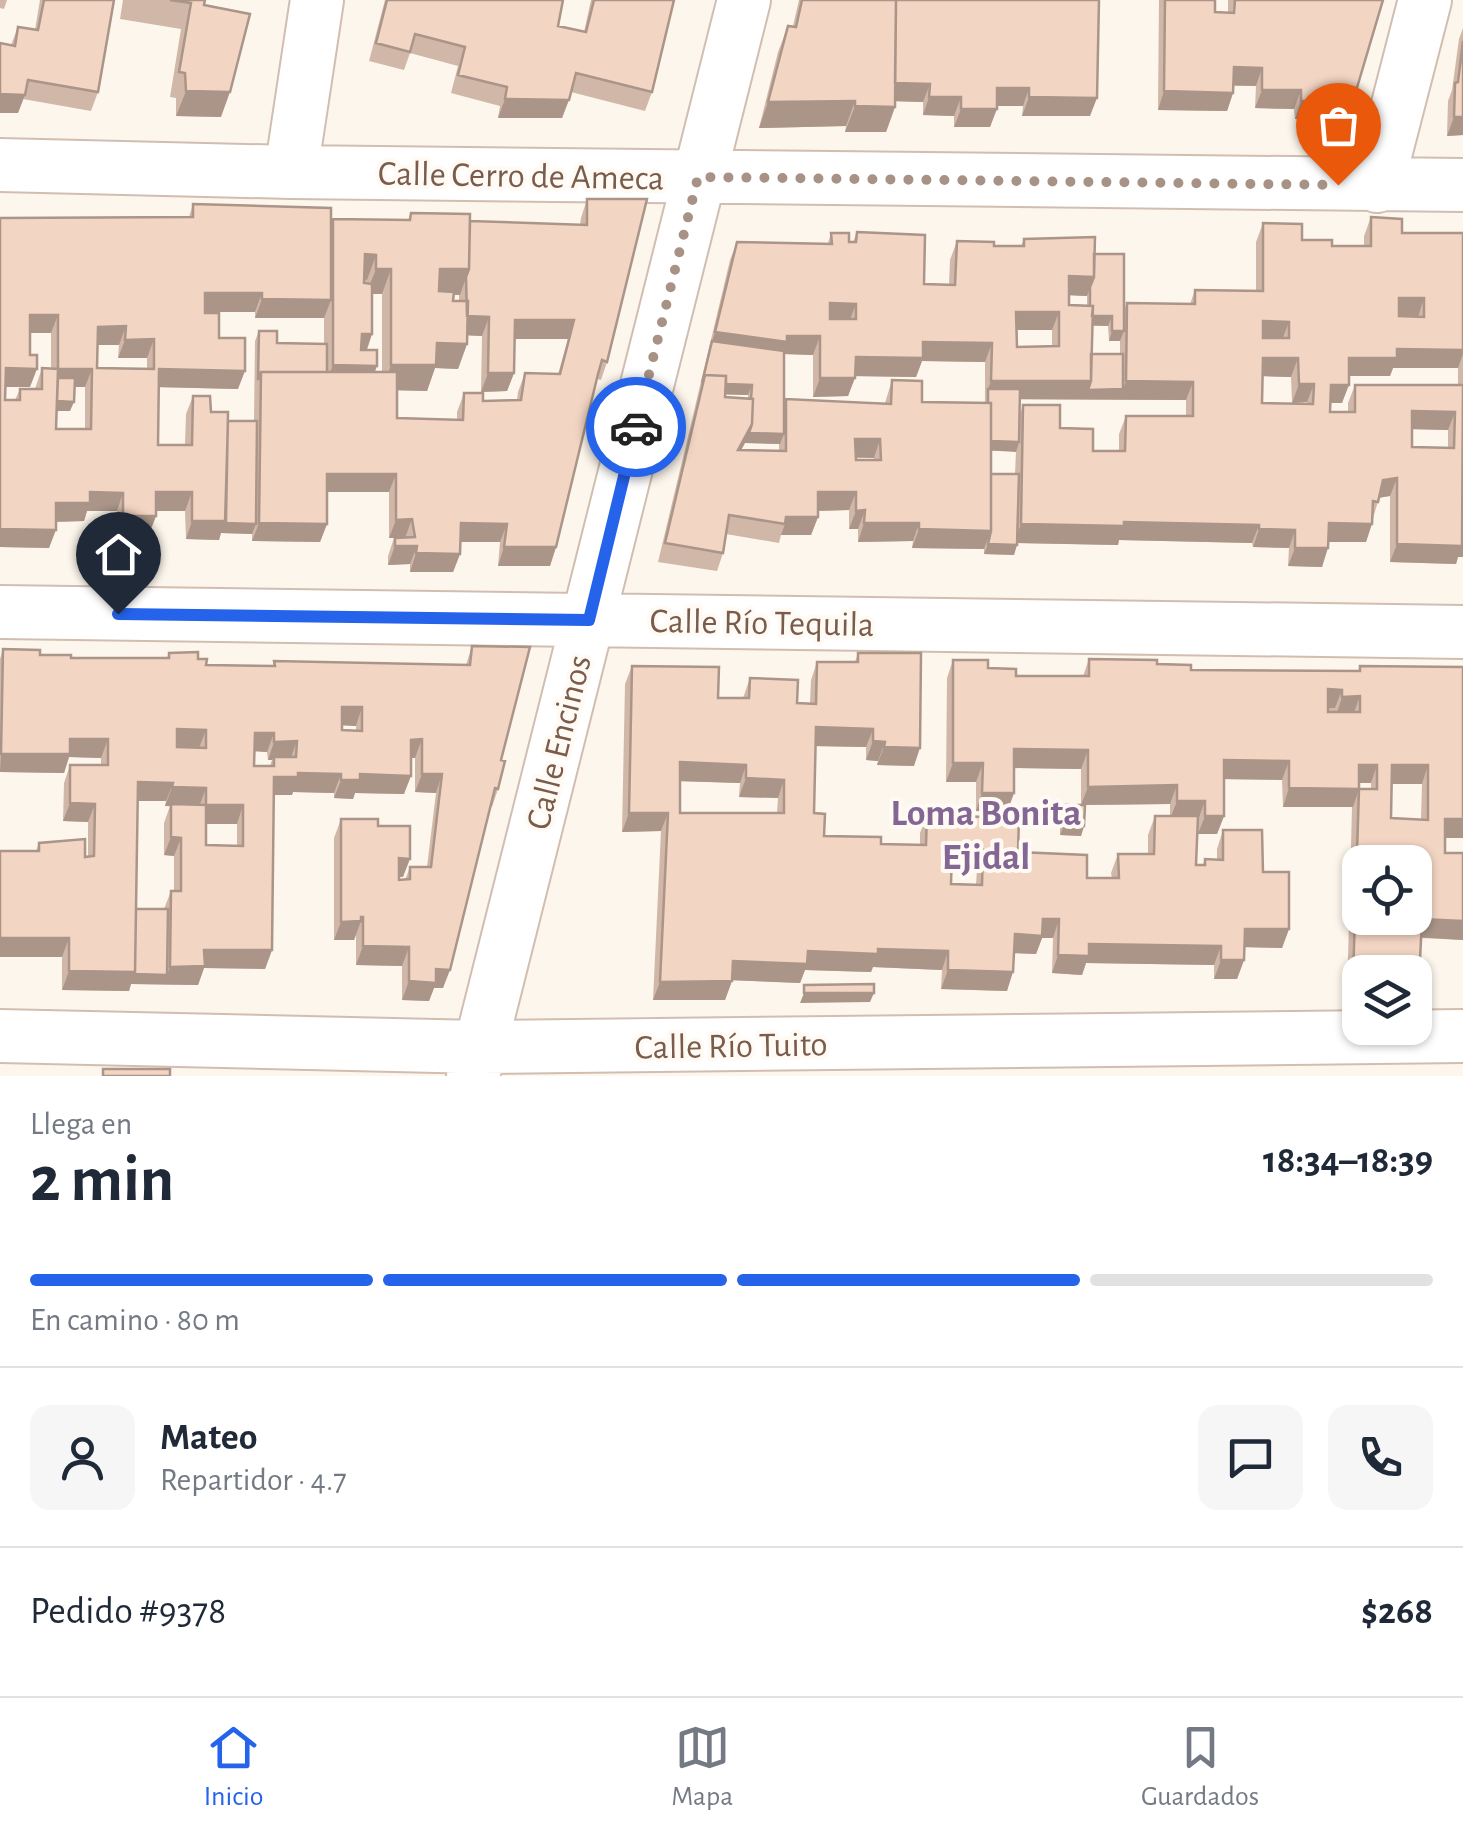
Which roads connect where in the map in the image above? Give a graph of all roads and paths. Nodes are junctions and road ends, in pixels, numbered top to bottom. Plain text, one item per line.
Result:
1 (317, 0) edge
2 (744, 0) edge
3 (1425, 0) edge
4 (0, 165) edge
5 (291, 172) junction
6 (698, 177) junction
7 (1463, 185) edge
8 (1377, 186) junction
9 (0, 612) edge
10 (589, 620) junction
11 (1463, 632) edge
12 (0, 1036) edge
13 (1463, 1036) edge
14 (476, 1062) edge

1 - 5 street
2 - 6 street, Calle Encinos
3 - 8 street
4 - 5 street, Calle Cerro de Ameca
5 - 6 street, Calle Cerro de Ameca
6 - 8 street, Calle Cerro de Ameca
6 - 10 street, Calle Encinos
7 - 8 street, Calle Cerro de Ameca
9 - 10 street, Calle Río Tequila
10 - 11 street, Calle Río Tequila
10 - 14 street, Calle Encinos
12 - 14 street, Calle Río Tuito
13 - 14 street, Calle Río Tuito

